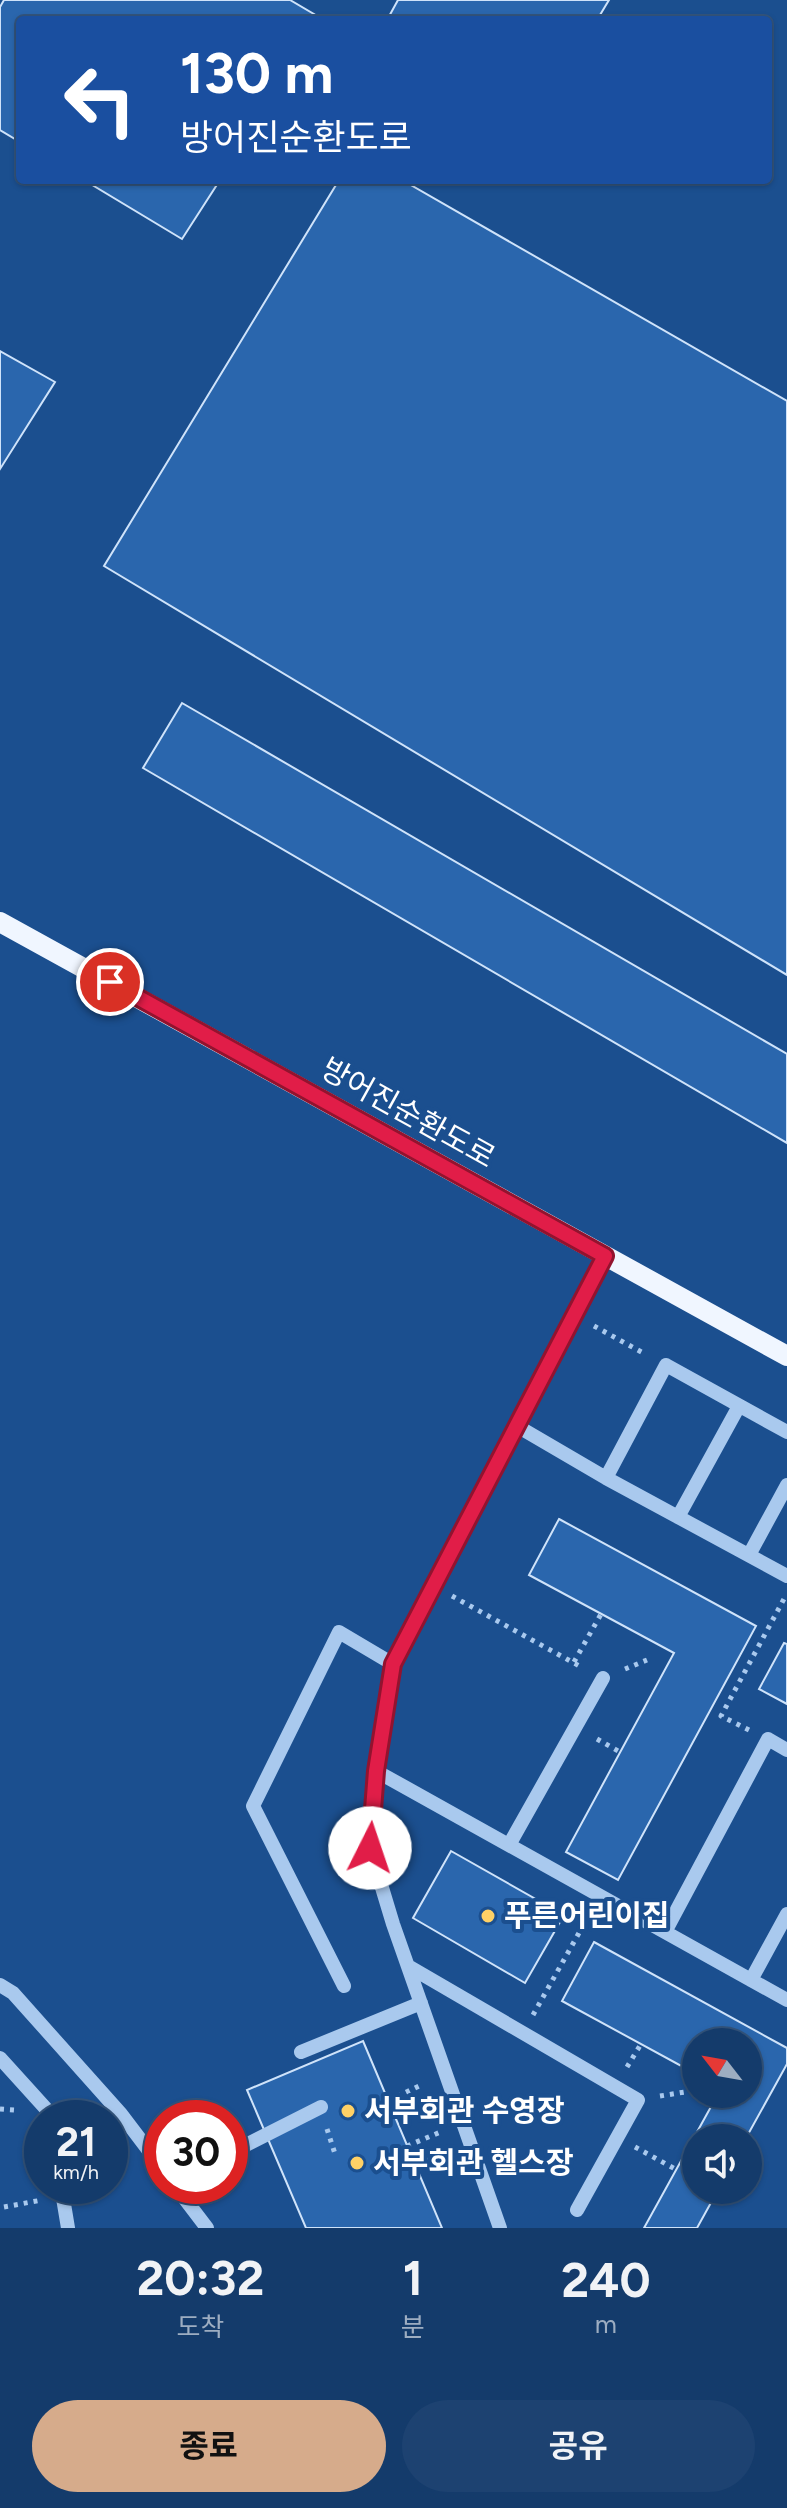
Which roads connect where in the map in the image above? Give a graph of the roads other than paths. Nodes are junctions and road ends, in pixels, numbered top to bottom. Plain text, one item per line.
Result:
1 (0, 922) edge
2 (605, 1256) junction
3 (787, 1356) edge
4 (739, 1406) junction
5 (517, 1426) junction
6 (787, 1432) edge
7 (606, 1478) junction
8 (787, 1485) edge
9 (678, 1517) junction
10 (749, 1555) junction
11 (787, 1576) edge
12 (393, 1664) junction
13 (603, 1678) road end
14 (787, 1750) edge
15 (376, 1771) junction
16 (509, 1845) junction
17 (787, 1914) edge
18 (665, 1932) junction
19 (408, 1966) junction
20 (751, 1980) junction
21 (0, 1985) edge
22 (344, 1986) dead end
23 (787, 2000) edge
24 (421, 2003) junction
25 (301, 2052) dead end
26 (0, 2058) edge
27 (38, 2100) edge
28 (321, 2107) dead end
29 (144, 2144) edge
30 (248, 2144) edge
31 (64, 2204) edge
32 (189, 2204) edge
33 (577, 2210) dead end
34 (502, 2227) edge
35 (68, 2228) edge
36 (207, 2228) edge

1 - 2 main road, 방어진순환도로
2 - 3 main road, 방어진순환도로
2 - 5 street
4 - 6 street
4 - 7 street
4 - 9 street
5 - 7 street
5 - 12 street
7 - 9 street
8 - 10 street
9 - 10 street
10 - 11 street
12 - 15 street
12 - 22 street
13 - 16 street
14 - 18 street
15 - 16 street
15 - 19 street
16 - 18 street
17 - 20 street
18 - 20 street
19 - 24 street
19 - 33 street
20 - 23 street
21 - 29 street
24 - 25 street
24 - 34 street
26 - 27 street
28 - 30 street
31 - 35 street
32 - 36 street

